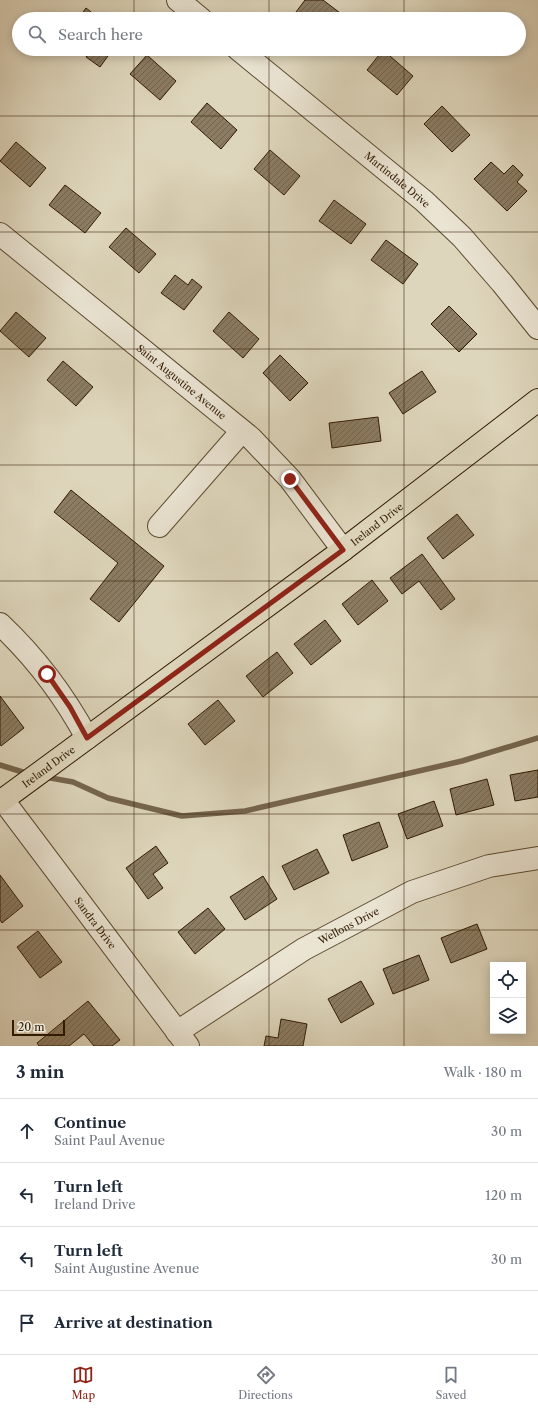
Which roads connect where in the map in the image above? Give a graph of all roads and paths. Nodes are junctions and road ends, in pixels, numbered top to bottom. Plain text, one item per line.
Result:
1 (178, 0) edge
2 (193, 12) edge
3 (247, 56) edge
4 (0, 234) edge
5 (538, 328) edge
6 (538, 400) edge
7 (242, 431) junction
8 (158, 526) dead end
9 (343, 550) junction
10 (0, 624) edge
11 (87, 738) junction
12 (2, 801) edge
13 (538, 858) edge
14 (182, 1039) edge

1 - 2 street
3 - 5 street, Martindale Drive
4 - 7 street, Saint Augustine Avenue
6 - 9 main road, Ireland Drive
7 - 8 street
7 - 9 street, Saint Augustine Avenue
9 - 11 main road, Ireland Drive
10 - 11 street
11 - 12 main road, Ireland Drive
12 - 14 street, Sandra Drive
13 - 14 street, Wellons Drive

